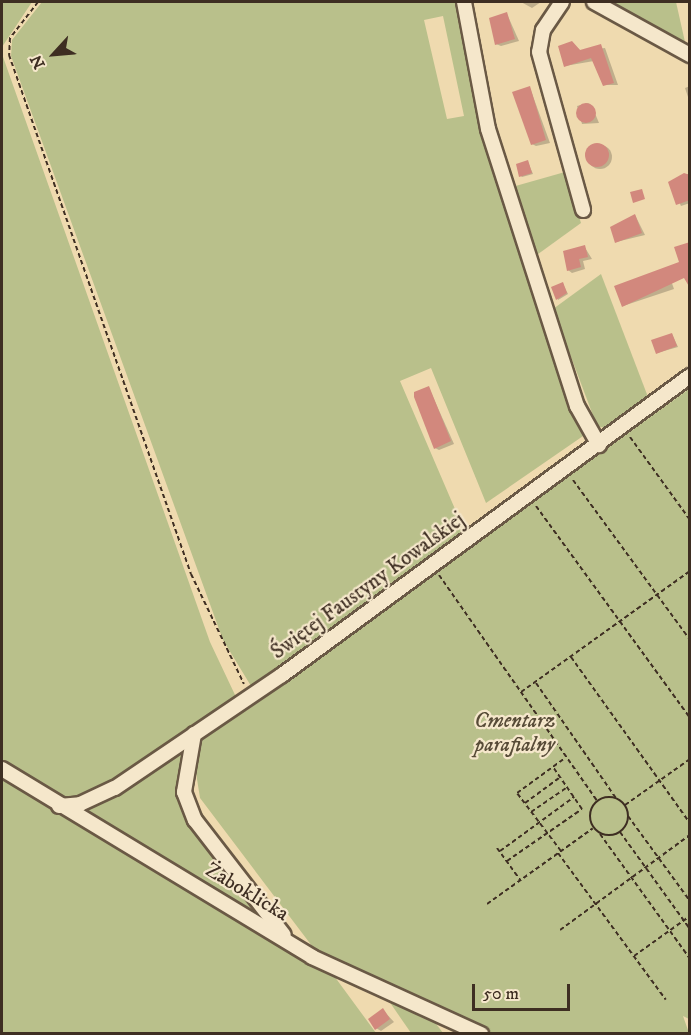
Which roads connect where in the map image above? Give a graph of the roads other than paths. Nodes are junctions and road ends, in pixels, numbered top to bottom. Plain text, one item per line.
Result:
1 (464, 2) edge
2 (562, 2) edge
3 (594, 2) edge
4 (690, 55) edge
5 (583, 210) dead end
6 (690, 376) edge
7 (599, 445) junction
8 (194, 734) junction
9 (2, 769) edge
10 (59, 806) junction
11 (289, 942) junction
12 (481, 1034) edge

1 - 7 street
2 - 5 street
3 - 4 street
6 - 7 street, Świętej Faustyny Kowalskiej
7 - 8 street, Świętej Faustyny Kowalskiej
8 - 10 street, Świętej Faustyny Kowalskiej
8 - 11 street
9 - 10 street, Żaboklicka
10 - 11 street, Żaboklicka
11 - 12 street, Żaboklicka

